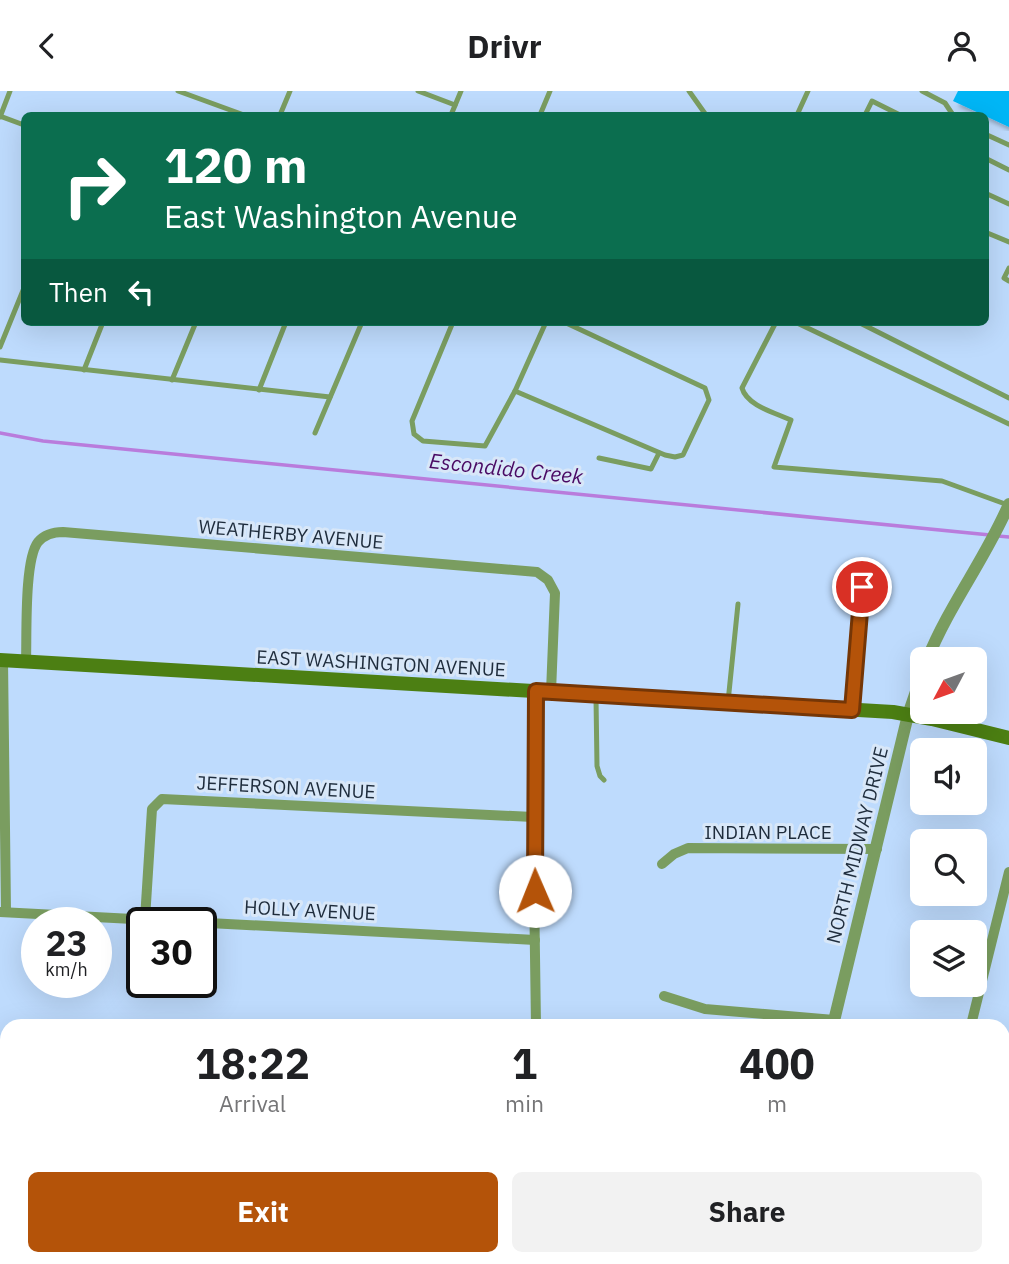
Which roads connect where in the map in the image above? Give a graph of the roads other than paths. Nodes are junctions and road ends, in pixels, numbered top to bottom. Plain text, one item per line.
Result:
1 (10, 91) edge
2 (178, 91) edge
3 (290, 91) edge
4 (418, 91) edge
5 (461, 91) edge
6 (550, 91) edge
7 (689, 91) edge
8 (808, 91) edge
9 (922, 91) edge
10 (455, 105) junction
11 (236, 112) edge
12 (281, 112) edge
13 (452, 112) edge
14 (541, 112) edge
15 (705, 112) edge
16 (798, 112) edge
17 (866, 112) edge
18 (894, 112) edge
19 (951, 112) edge
20 (0, 117) edge
21 (21, 124) edge
22 (989, 136) edge
23 (1009, 145) edge
24 (989, 160) edge
25 (1009, 170) edge
26 (989, 195) edge
27 (1009, 204) edge
28 (989, 234) edge
29 (1009, 243) edge
30 (1009, 268) edge
31 (1009, 281) edge
32 (21, 295) edge
33 (101, 326) edge
34 (194, 326) edge
35 (284, 326) edge
36 (360, 326) edge
37 (451, 326) edge
38 (544, 326) edge
39 (573, 326) edge
40 (774, 326) edge
41 (803, 326) edge
42 (866, 326) edge
43 (0, 347) edge
44 (0, 360) edge
45 (83, 370) junction
46 (172, 380) junction
47 (259, 390) junction
48 (515, 391) junction
49 (330, 397) junction
50 (1009, 398) edge
51 (1009, 425) edge
52 (315, 433) dead end
53 (659, 453) junction
54 (599, 459) dead end
55 (1009, 505) edge
56 (837, 586) dead end
57 (862, 587) junction
58 (886, 589) dead end
59 (738, 604) dead end
60 (932, 647) edge
61 (2, 660) edge
62 (26, 661) junction
63 (536, 691) junction
64 (551, 692) junction
65 (596, 695) junction
66 (728, 702) junction
67 (910, 709) edge
68 (852, 710) junction
69 (908, 715) junction
70 (1009, 739) edge
71 (604, 779) dead end
72 (533, 817) junction
73 (877, 849) junction
74 (662, 864) dead end
75 (1009, 872) edge
76 (146, 907) edge
77 (3, 912) edge
78 (126, 918) edge
79 (217, 923) edge
80 (535, 940) junction
81 (664, 996) dead end
82 (536, 1019) edge
83 (796, 1019) edge
84 (834, 1019) edge
85 (972, 1019) edge

1 - 20 lane
2 - 11 lane
3 - 12 lane
4 - 10 lane
5 - 10 lane
6 - 14 lane
7 - 15 lane
8 - 16 lane
9 - 19 lane
10 - 13 lane
17 - 18 lane
20 - 21 lane
22 - 23 lane
24 - 25 lane
26 - 27 lane
28 - 29 lane
30 - 31 lane
32 - 43 lane
33 - 45 lane
34 - 46 lane
35 - 47 lane
36 - 49 lane
37 - 48 lane
38 - 48 lane
39 - 53 lane
40 - 55 lane
41 - 51 lane
42 - 50 lane
44 - 45 lane
45 - 46 lane
46 - 47 lane
47 - 49 lane
48 - 53 lane
49 - 52 lane
53 - 54 lane
55 - 60 street
56 - 57 lane
57 - 58 lane
57 - 68 street
59 - 66 lane
61 - 62 main road, EAST WASHINGTON AVENUE
61 - 77 street
62 - 63 main road, EAST WASHINGTON AVENUE
62 - 64 street, WEATHERBY AVENUE
63 - 64 main road, EAST WASHINGTON AVENUE
63 - 72 street
64 - 65 main road, EAST WASHINGTON AVENUE
65 - 66 main road, EAST WASHINGTON AVENUE
65 - 71 lane
66 - 68 main road, EAST WASHINGTON AVENUE
67 - 69 street, NORTH MIDWAY DRIVE
68 - 69 main road, EAST WASHINGTON AVENUE
69 - 70 main road, EAST WASHINGTON AVENUE
69 - 73 street, NORTH MIDWAY DRIVE
72 - 76 street, JEFFERSON AVENUE
72 - 80 street
73 - 74 street, INDIAN PLACE
73 - 84 street, NORTH MIDWAY DRIVE
75 - 85 street
77 - 78 street, HOLLY AVENUE
79 - 80 street, HOLLY AVENUE
80 - 82 street
81 - 83 street

